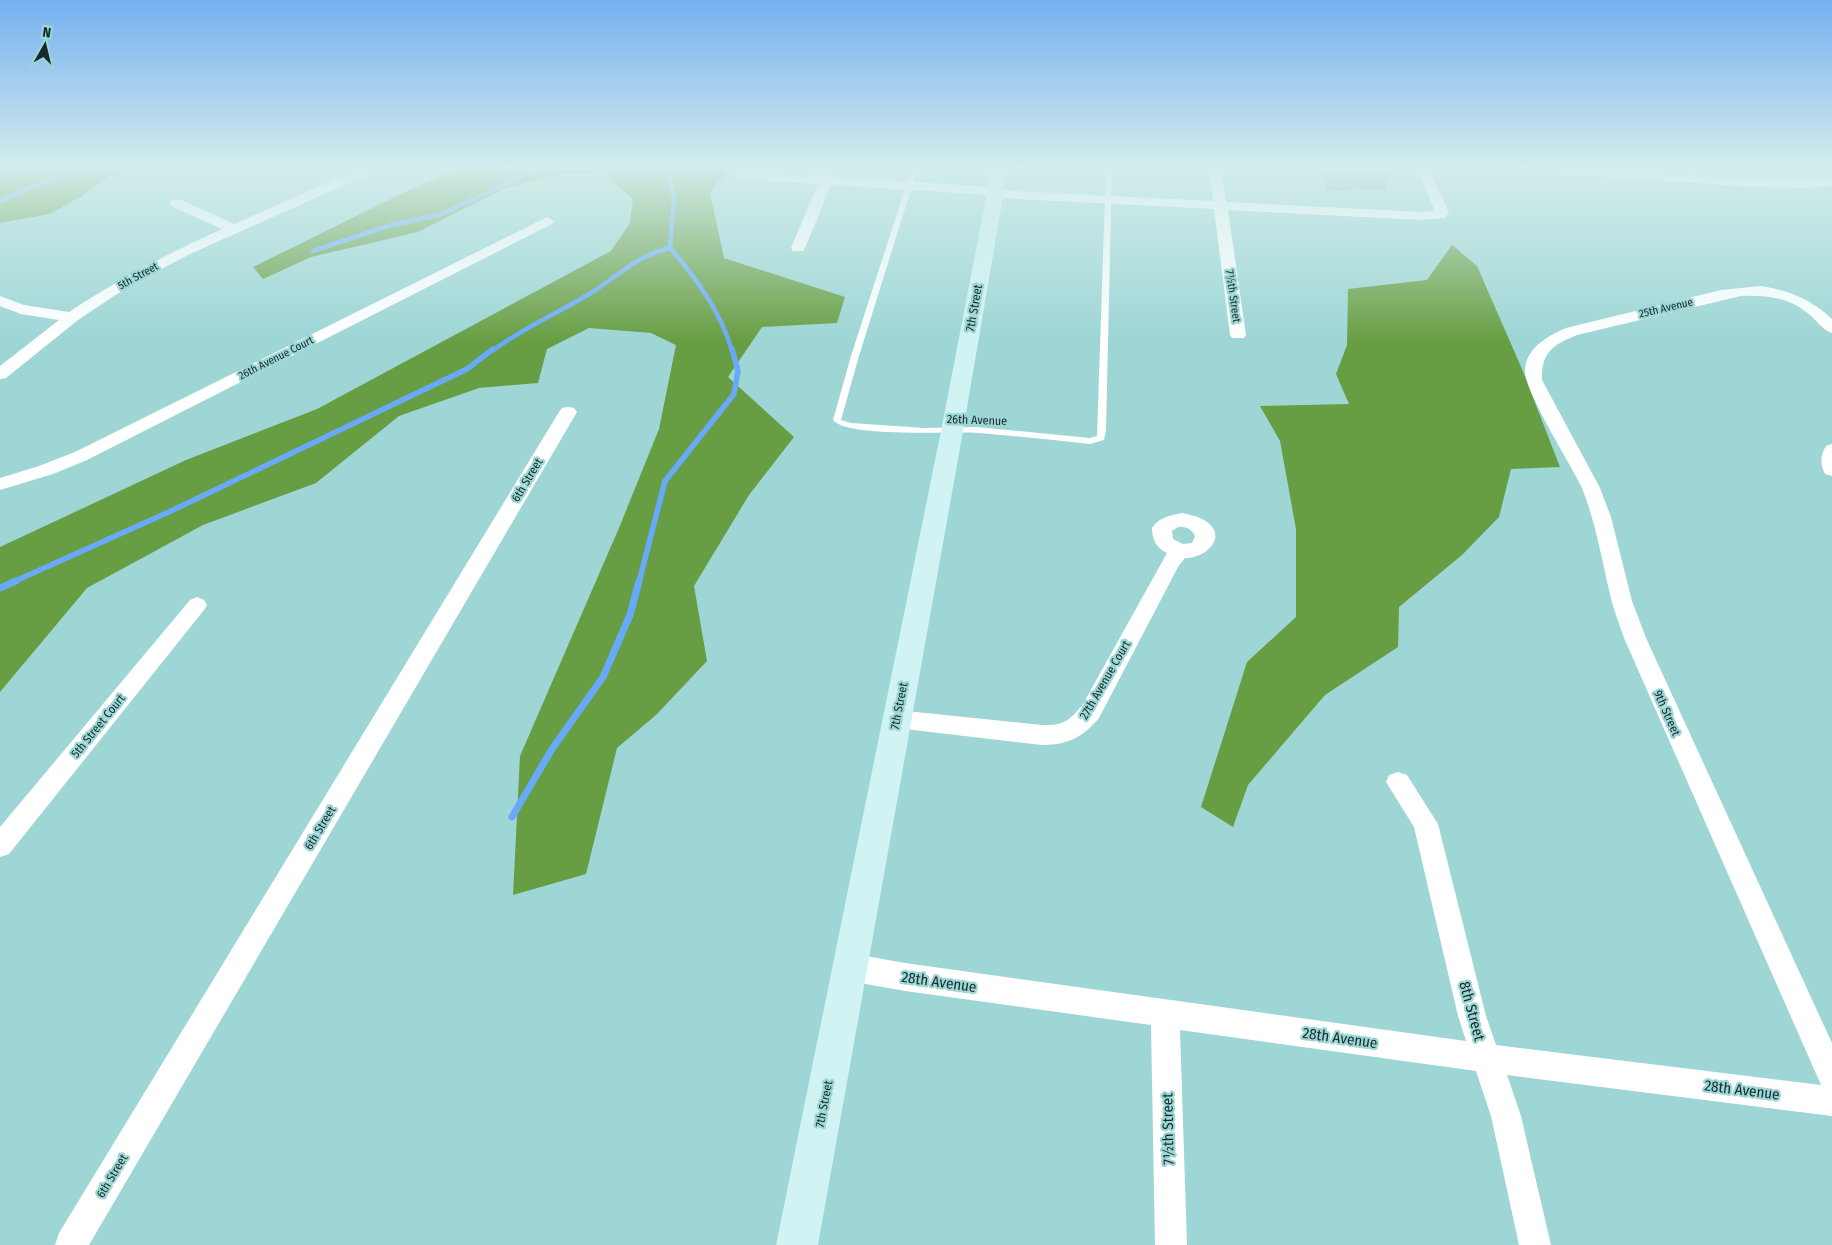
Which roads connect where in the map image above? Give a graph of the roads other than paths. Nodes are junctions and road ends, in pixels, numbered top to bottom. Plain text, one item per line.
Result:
1 (224, 225) edge
2 (246, 225) edge
3 (539, 225) edge
4 (807, 225) edge
5 (897, 225) edge
6 (990, 225) edge
7 (1107, 225) edge
8 (1222, 225) edge
9 (235, 230) junction
10 (798, 248) dead end
11 (0, 301) edge
12 (72, 317) junction
13 (1832, 328) edge
14 (1238, 335) dead end
15 (1546, 346) joint
16 (0, 374) edge
17 (568, 412) dead end
18 (952, 431) junction
19 (1832, 450) edge
20 (1832, 470) edge
21 (0, 484) edge
22 (1179, 550) dead end
23 (197, 606) dead end
24 (896, 719) junction
25 (1398, 782) dead end
26 (0, 846) edge
27 (850, 967) junction
28 (1165, 1014) junction
29 (1485, 1058) junction
30 (1832, 1076) edge
31 (1832, 1101) edge
32 (71, 1245) edge
33 (797, 1245) edge
34 (1171, 1245) edge
35 (1535, 1245) edge

1 - 9 street
2 - 9 street, 5th Street
3 - 21 street, 26th Avenue Court
4 - 10 street
5 - 18 lane, 26th Avenue
6 - 18 main road, 7th Street
7 - 18 lane, 26th Avenue
8 - 14 street, 7½th Street
9 - 12 street, 5th Street
11 - 12 street
12 - 16 street, 5th Street
13 - 15 street, 25th Avenue
15 - 30 street, 9th Street
17 - 32 street, 6th Street
18 - 24 main road, 7th Street
19 - 20 street
22 - 24 street, 27th Avenue Court
23 - 26 street, 5th Street Court
24 - 27 main road, 7th Street
25 - 29 street, 8th Street
27 - 28 street, 28th Avenue
27 - 33 main road, 7th Street
28 - 29 street, 28th Avenue
28 - 34 street, 7½th Street
29 - 31 street, 28th Avenue
29 - 35 street, 8th Street

